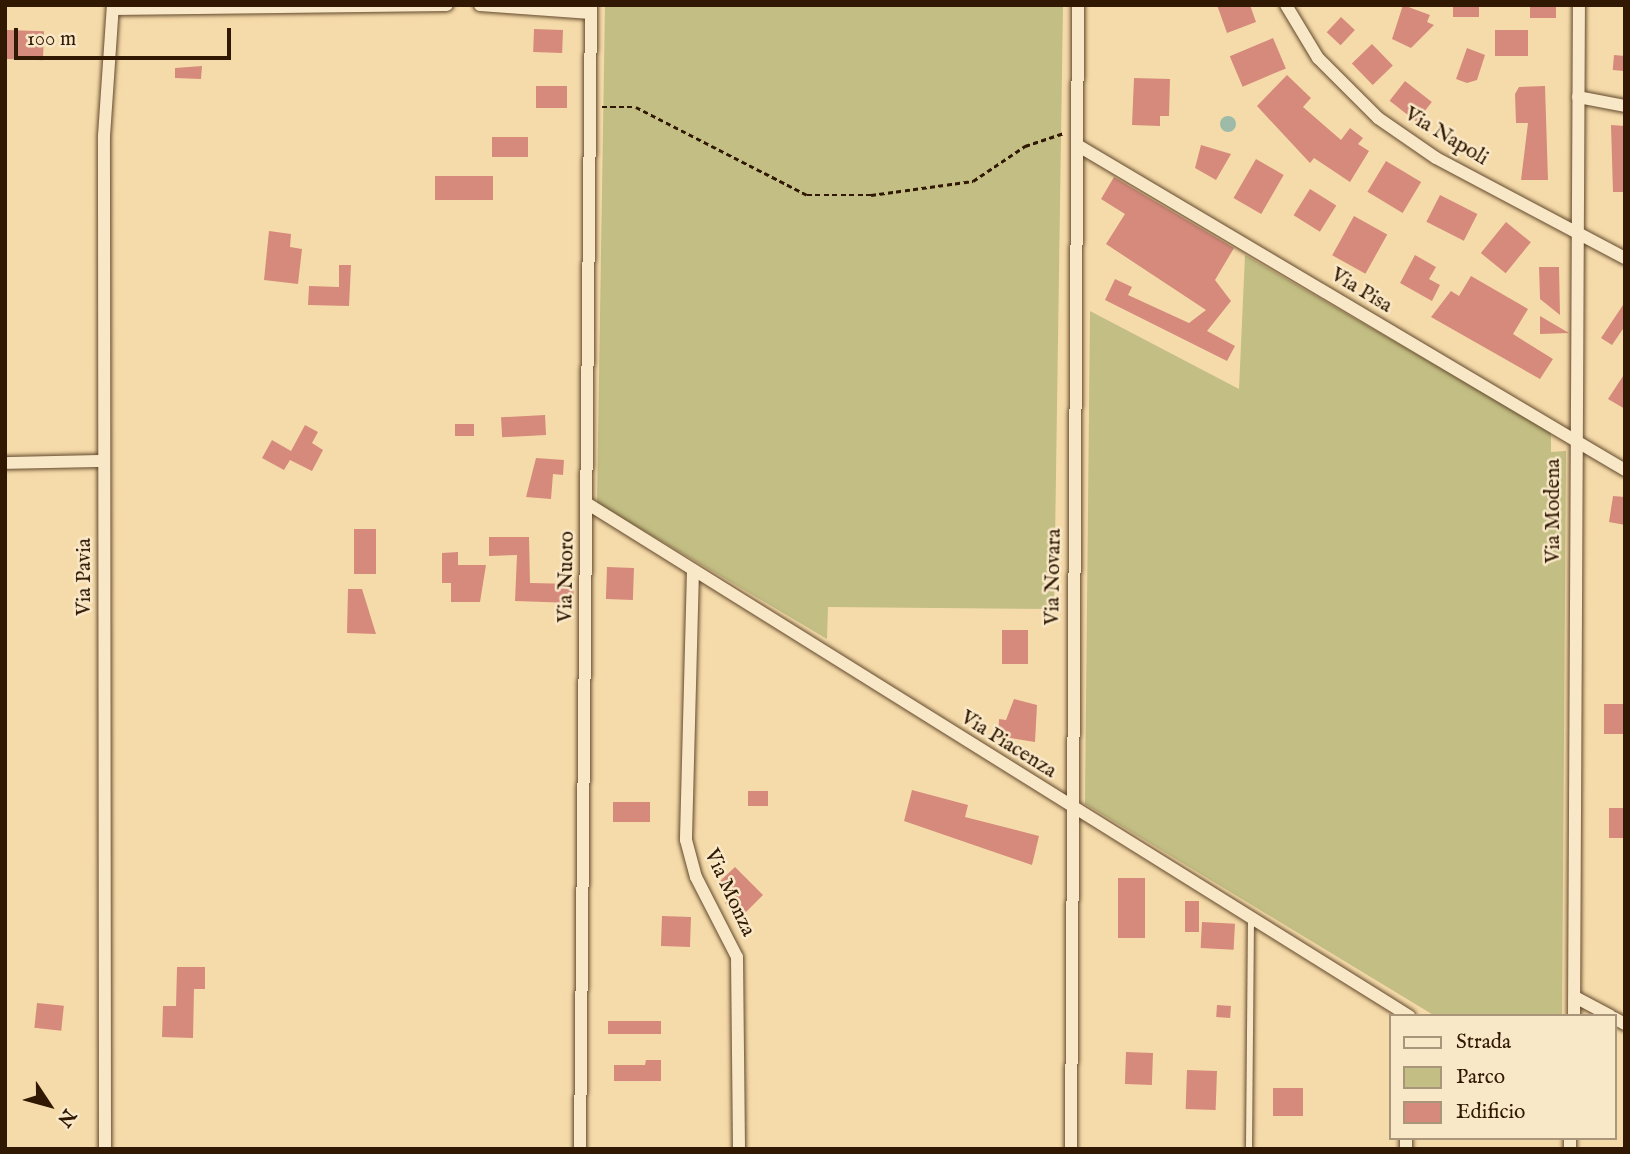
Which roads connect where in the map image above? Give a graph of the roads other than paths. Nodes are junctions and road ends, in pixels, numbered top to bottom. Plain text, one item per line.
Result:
1 (447, 5) edge
2 (480, 5) edge
3 (1078, 5) edge
4 (1286, 5) edge
5 (1579, 5) edge
6 (391, 6) edge
7 (113, 7) edge
8 (591, 9) edge
9 (1578, 97) junction
10 (1625, 107) edge
11 (1077, 145) junction
12 (1576, 226) junction
13 (1625, 258) edge
14 (1573, 439) junction
15 (104, 461) junction
16 (5, 463) edge
17 (1625, 470) edge
18 (588, 504) junction
19 (693, 570) junction
20 (1072, 808) junction
21 (1251, 919) junction
22 (1575, 997) junction
23 (1405, 1014) edge
24 (1574, 1014) edge
25 (1606, 1014) edge
26 (1250, 1147) edge
27 (105, 1149) edge
28 (580, 1149) edge
29 (739, 1149) edge
30 (1072, 1149) edge

1 - 6 street
2 - 8 street
3 - 11 street, Via Novara
4 - 12 street, Via Napoli
5 - 9 street, Via Modena
6 - 7 street
7 - 15 street, Via Pavia
8 - 18 street, Via Nuoro
9 - 10 street
9 - 12 street, Via Modena
11 - 14 street, Via Pisa
11 - 20 street, Via Novara
12 - 13 street, Via Napoli
12 - 14 street, Via Modena
14 - 17 street, Via Pisa
14 - 22 street, Via Modena
15 - 16 street
15 - 27 street, Via Pavia
18 - 19 street, Via Piacenza
18 - 28 street, Via Nuoro
19 - 20 street, Via Piacenza
19 - 29 street, Via Monza
20 - 21 street, Via Piacenza
20 - 30 street, Via Novara
21 - 23 street, Via Piacenza
21 - 26 lane
22 - 24 street, Via Modena
22 - 25 street

